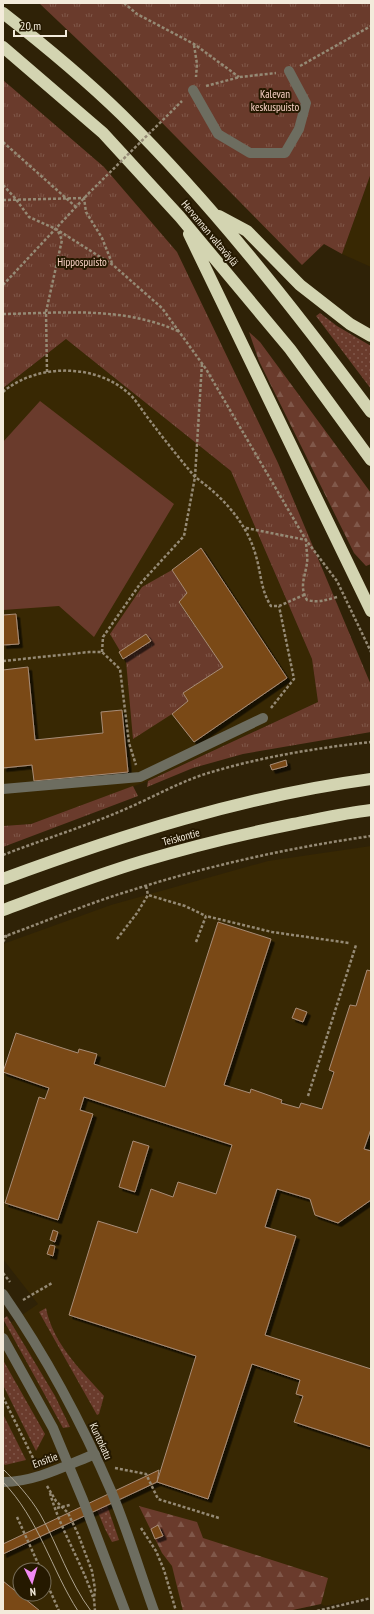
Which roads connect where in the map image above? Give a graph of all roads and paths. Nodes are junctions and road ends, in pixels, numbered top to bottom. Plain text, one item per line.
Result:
1 (124, 3) edge
2 (3, 13) edge
3 (194, 44) junction
4 (3, 47) edge
5 (289, 71) dead end
6 (240, 77) dead end
7 (193, 90) joint
8 (182, 101) dead end
9 (3, 142) edge
10 (3, 185) edge
11 (15, 198) junction
12 (65, 198) junction
13 (84, 198) junction
14 (3, 200) edge
15 (76, 207) junction
16 (212, 213) junction
17 (180, 217) junction
18 (56, 229) junction
19 (113, 265) junction
20 (3, 285) edge
21 (46, 312) junction
22 (3, 314) edge
23 (181, 333) junction
24 (371, 336) edge
25 (202, 362) junction
26 (47, 372) junction
27 (3, 392) edge
28 (371, 412) edge
29 (371, 460) edge
30 (195, 477) junction
31 (246, 528) junction
32 (306, 540) junction
33 (304, 595) junction
34 (337, 597) dead end
35 (279, 606) junction
36 (371, 611) edge
37 (102, 652) junction
38 (371, 652) edge
39 (3, 661) edge
40 (263, 718) joint
41 (371, 742) edge
42 (140, 777) junction
43 (371, 779) edge
44 (3, 789) edge
45 (371, 810) edge
46 (371, 836) edge
47 (3, 855) edge
48 (3, 879) edge
49 (146, 886) junction
50 (148, 895) junction
51 (3, 910) edge
52 (206, 916) junction
53 (7, 935) junction
54 (3, 937) edge
55 (117, 939) dead end
56 (3, 942) edge
57 (196, 942) dead end
58 (349, 943) dead end
59 (356, 945) dead end
60 (308, 1096) dead end
61 (52, 1283) dead end
62 (3, 1294) edge
63 (23, 1300) dead end
64 (3, 1338) edge
65 (3, 1397) edge
66 (95, 1454) junction
67 (69, 1464) junction
68 (114, 1468) dead end
69 (42, 1475) junction
70 (3, 1482) edge
71 (49, 1490) junction
72 (68, 1506) dead end
73 (62, 1507) junction
74 (57, 1508) dead end
75 (18, 1517) dead end
76 (219, 1518) dead end
77 (156, 1551) dead end
78 (38, 1562) edge
79 (52, 1595) edge
80 (371, 1598) edge
81 (94, 1599) junction
82 (59, 1611) edge
83 (95, 1611) edge
84 (125, 1611) edge
85 (154, 1611) edge
86 (176, 1611) edge
87 (317, 1611) edge

1 - 3 path
2 - 16 highway, Hervannan valtaväylä
3 - 6 path
3 - 7 path
4 - 17 highway, Hervannan valtaväylä
5 - 7 street
8 - 13 path, bridge
9 - 12 path
10 - 11 path
11 - 12 path
11 - 14 path
11 - 18 path
12 - 13 path
12 - 15 path
13 - 15 path
13 - 19 path
15 - 18 path
16 - 24 highway
16 - 28 highway, Hervannan valtaväylä
17 - 29 highway, Hervannan valtaväylä
17 - 36 highway
18 - 19 path
18 - 20 path
18 - 21 path
19 - 23 path
21 - 22 path
21 - 23 path
21 - 26 path
23 - 25 path
25 - 30 path
25 - 32 path
26 - 27 path
26 - 30 path
30 - 31 path
30 - 37 path
31 - 32 path
31 - 35 path
32 - 33 path
32 - 38 path
33 - 34 path
33 - 35 path
35 - 40 path
37 - 39 path
37 - 42 path
40 - 42 street
41 - 47 path
42 - 44 street
43 - 48 highway, Teiskontie
45 - 51 highway, Teiskontie
46 - 49 path
49 - 50 path
49 - 53 path
50 - 52 path
50 - 55 path
52 - 57 path
52 - 58 path
53 - 54 path
53 - 56 path
59 - 60 path
61 - 63 path
62 - 66 street, Kuntokatu
64 - 67 street
65 - 69 path
66 - 67 street, Ensitie
66 - 85 street, Kuntokatu
67 - 69 street, Ensitie
67 - 84 street
68 - 76 path
69 - 70 street, Ensitie
69 - 71 path
71 - 73 path
71 - 81 path
72 - 73 path
73 - 74 path
73 - 81 path
75 - 78 path
77 - 86 path
79 - 82 path
80 - 87 path
81 - 83 path

